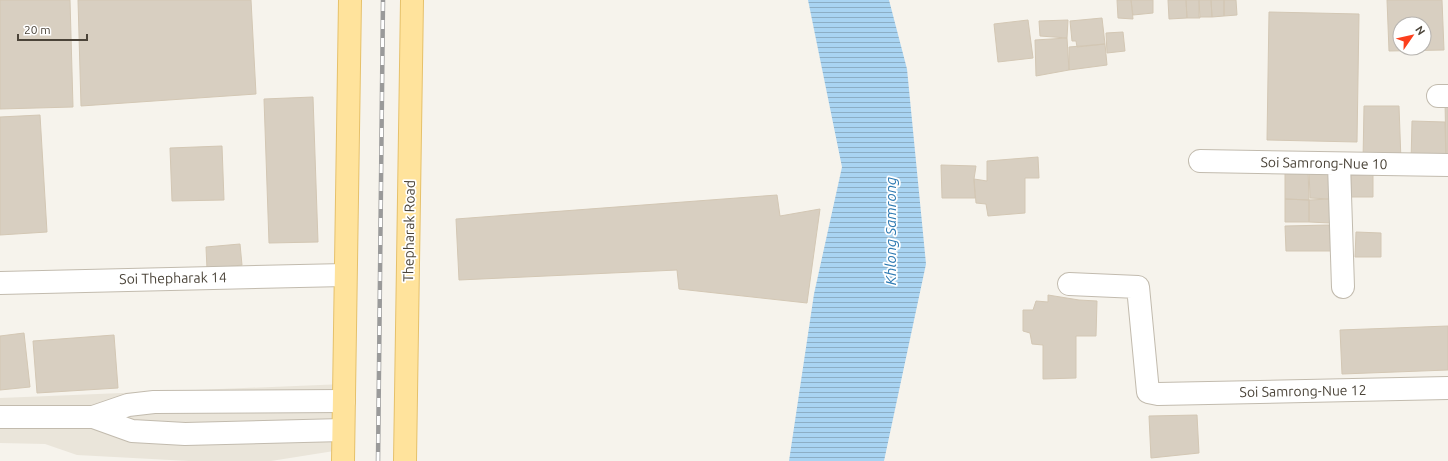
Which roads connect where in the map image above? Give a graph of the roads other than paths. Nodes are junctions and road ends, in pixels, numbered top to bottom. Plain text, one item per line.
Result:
1 (350, 0) edge
2 (412, 0) edge
3 (1200, 161) dead end
4 (1339, 164) junction
5 (1448, 165) edge
6 (345, 275) junction
7 (0, 283) edge
8 (1069, 284) dead end
9 (1343, 287) dead end
10 (1448, 388) edge
11 (344, 401) junction
12 (0, 417) edge
13 (93, 417) junction
14 (343, 430) junction
15 (343, 461) edge
16 (405, 461) edge

1 - 6 main road
2 - 16 main road, Thepharak Road
3 - 4 street, Soi Samrong-Nue 10
4 - 5 street, Soi Samrong-Nue 10
4 - 9 street
6 - 7 street, Soi Thepharak 14
6 - 11 main road
8 - 10 street, Soi Samrong-Nue 12
11 - 13 street
11 - 14 main road
12 - 13 street
13 - 14 street
14 - 15 main road

